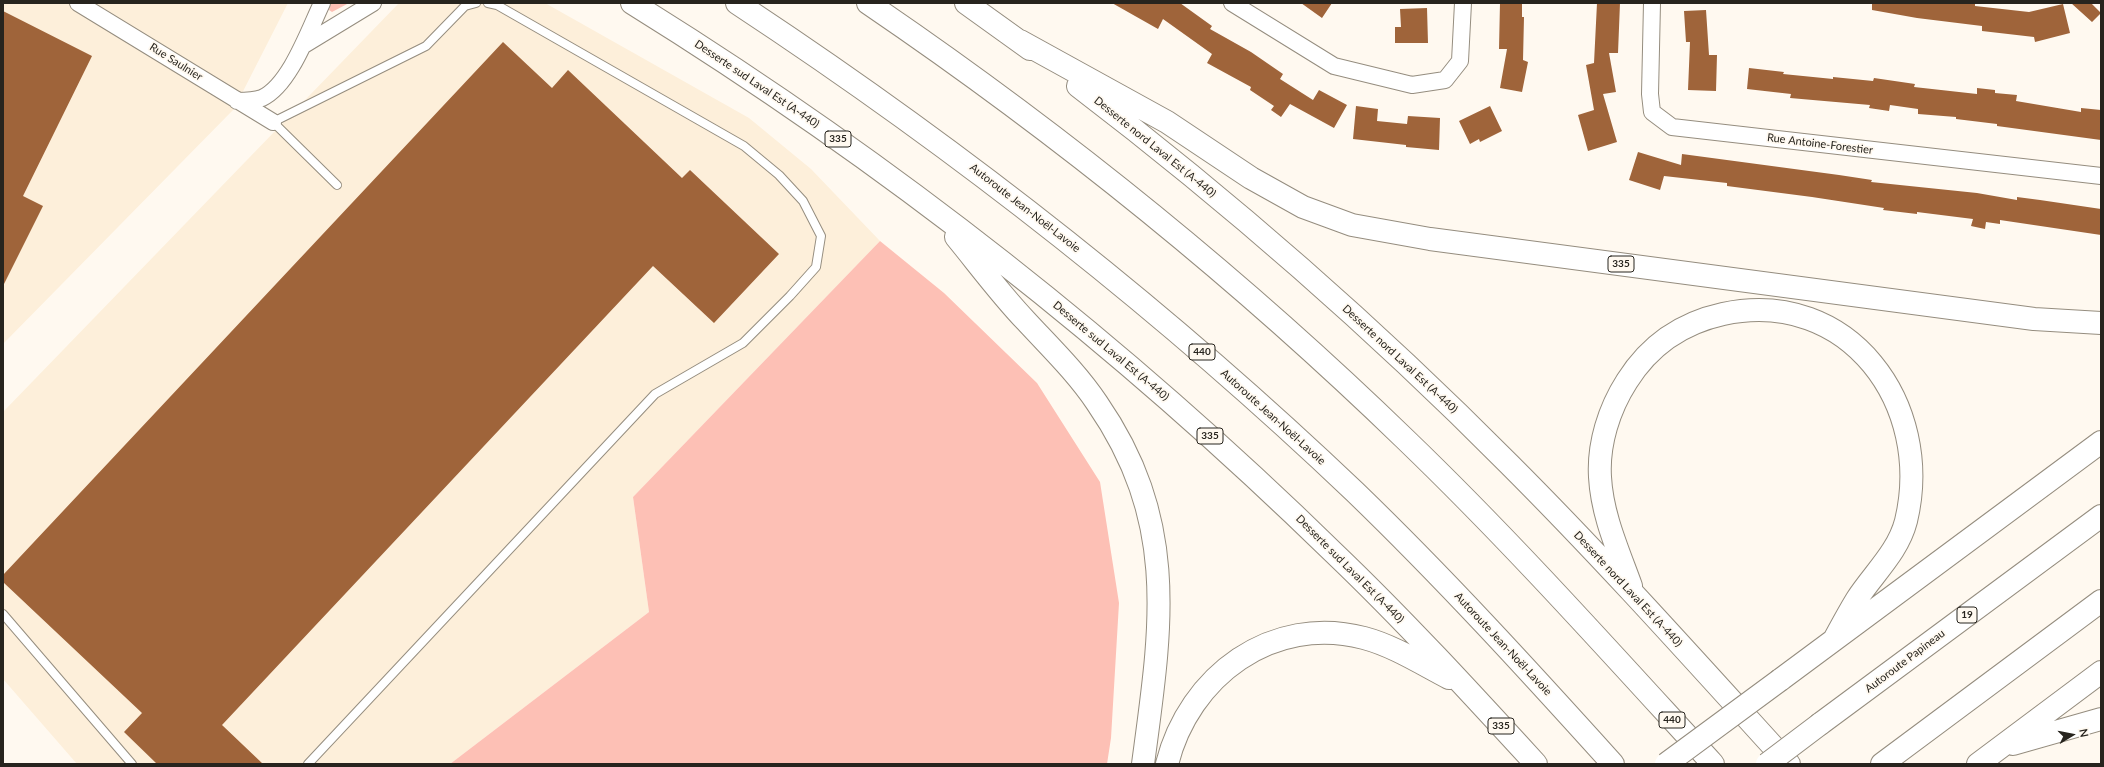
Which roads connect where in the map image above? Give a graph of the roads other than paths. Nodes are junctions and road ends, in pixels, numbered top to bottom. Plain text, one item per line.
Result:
1 (78, 3) edge
2 (322, 3) edge
3 (373, 3) edge
4 (476, 3) edge
5 (488, 3) edge
6 (632, 3) edge
7 (737, 3) edge
8 (868, 3) edge
9 (966, 3) edge
10 (1463, 3) edge
11 (1652, 3) edge
12 (1236, 4) edge
13 (315, 20) junction
14 (330, 30) junction
15 (1020, 41) junction
16 (304, 45) junction
17 (237, 101) junction
18 (273, 122) junction
19 (2101, 176) edge
20 (337, 185) dead end
21 (932, 209) junction
22 (2101, 323) edge
23 (2101, 442) edge
24 (2101, 516) edge
25 (1633, 593) junction
26 (2101, 601) edge
27 (3, 614) edge
28 (1835, 638) junction
29 (2101, 672) edge
30 (1466, 687) junction
31 (2101, 719) edge
32 (1999, 748) junction
33 (132, 764) edge
34 (308, 764) edge
35 (1143, 764) edge
36 (1167, 764) edge
37 (1536, 764) edge
38 (1613, 764) edge
39 (1666, 764) edge
40 (1712, 764) edge
41 (1767, 764) edge
42 (1789, 764) edge
43 (1882, 764) edge
44 (1978, 764) edge

1 - 17 street, Rue Saulnier
2 - 13 street
3 - 14 street
4 - 18 lane
5 - 34 lane
6 - 21 highway, Desserte sud Laval Est (A-440) / 335
7 - 38 highway, Autoroute Jean-Noël-Lavoie / 440
8 - 40 highway, 440
9 - 15 highway, Desserte nord Laval Est (A-440) / 335
10 - 12 street
11 - 19 street, Rue Antoine-Forestier
13 - 14 lane
13 - 16 street
14 - 16 street
15 - 22 highway, 335
15 - 25 highway, Desserte nord Laval Est (A-440)
16 - 17 street
17 - 18 street, Rue Saulnier
18 - 20 lane
21 - 30 highway, Desserte sud Laval Est (A-440) / 335
21 - 35 highway
23 - 28 highway
24 - 41 highway, Autoroute Papineau / 19, bridge
25 - 28 highway
25 - 42 highway, Desserte nord Laval Est (A-440)
26 - 43 highway
27 - 33 lane
28 - 39 highway, bridge
29 - 32 highway
30 - 36 highway
30 - 37 highway, Desserte sud Laval Est (A-440) / 335
31 - 32 highway
32 - 44 highway

